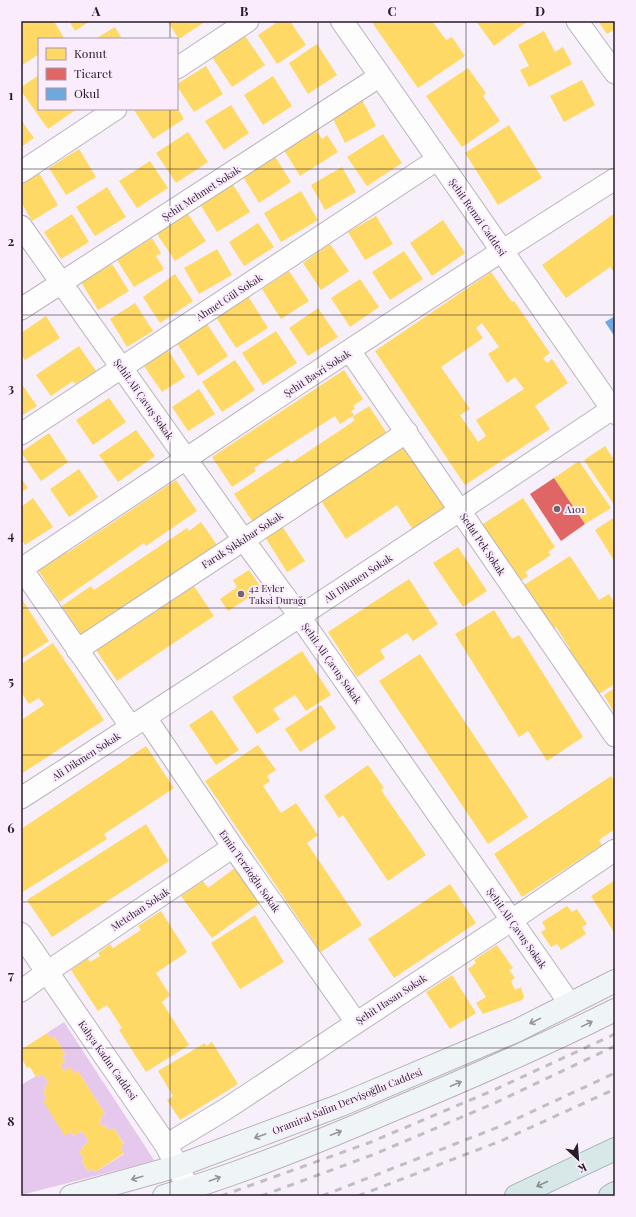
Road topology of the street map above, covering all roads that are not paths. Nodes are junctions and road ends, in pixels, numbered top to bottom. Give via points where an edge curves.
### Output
1 (248, 21) edge
2 (342, 21) edge
3 (577, 21) edge
4 (178, 67) edge
5 (615, 73) edge
6 (380, 76) junction
7 (114, 110) edge
8 (438, 159) junction
9 (21, 172) edge
10 (615, 179) edge
11 (21, 226) edge
12 (502, 250) junction
13 (62, 283) junction
14 (21, 309) edge
15 (350, 351) junction
16 (122, 368) junction
17 (613, 411) edge
18 (407, 432) junction
19 (21, 434) edge
20 (186, 459) junction
21 (460, 511) junction
22 (243, 539) junction
23 (21, 569) edge
24 (300, 617) junction
25 (77, 650) junction
26 (138, 723) junction
27 (615, 736) edge
28 (21, 798) edge
29 (233, 847) junction
30 (615, 850) edge
31 (512, 920) junction
32 (21, 934) edge
33 (47, 972) junction
34 (615, 981) edge
35 (21, 991) edge
36 (570, 1004) junction
37 (615, 1010) edge
38 (356, 1022) junction
39 (166, 1145) junction
40 (615, 1149) edge
41 (178, 1166) junction
42 (189, 1189) junction
43 (615, 1193) edge
44 (71, 1196) edge
45 (164, 1196) edge
46 (516, 1196) edge
47 (610, 1196) edge

1 - 4 street
2 - 6 street, Şehit Remzi Caddesi
3 - 5 street
6 - 8 street, Şehit Remzi Caddesi
6 - 13 street, Şehit Mehmet Sokak
7 - 9 street
8 - 12 street, Şehit Remzi Caddesi
8 - 16 street, Ahmet Gül Sokak
10 - 12 street, Şehit Basri Sokak
11 - 13 street, Şehit Ali Çavuş Sokak
12 - 15 street, Şehit Basri Sokak
12 - 17 street, Şehit Remzi Caddesi
13 - 14 street, Şehit Mehmet Sokak
13 - 16 street, Şehit Ali Çavuş Sokak
15 - 18 street, Sedat Pek Sokak
15 - 20 street, Şehit Basri Sokak
16 - 19 street, Ahmet Gül Sokak
16 - 20 street, Şehit Ali Çavuş Sokak
17 - 21 street, Ali Dikmen Sokak
18 - 21 street, Sedat Pek Sokak
18 - 22 street, Faruk Şıkkıbar Sokak
20 - 22 street, Şehit Ali Çavuş Sokak
20 - 23 street, Şehit Basri Sokak
21 - 24 street, Ali Dikmen Sokak
21 - 27 street, Sedat Pek Sokak
22 - 24 street, Şehit Ali Çavuş Sokak
22 - 25 street, Faruk Şıkkıbar Sokak
23 - 25 street, Emin Terzioğlu Sokak
24 - 26 street, Ali Dikmen Sokak
24 - 31 street, Şehit Ali Çavuş Sokak
25 - 26 street, Emin Terzioğlu Sokak
26 - 28 street, Ali Dikmen Sokak
26 - 29 street, Emin Terzioğlu Sokak
29 - 33 street, Metehan Sokak
29 - 38 street, Emin Terzioğlu Sokak
30 - 31 street, Şehit Hasan Sokak
31 - 36 street, Şehit Ali Çavuş Sokak
31 - 38 street, Şehit Hasan Sokak
32 - 33 street, Kahya Kadın Caddesi
33 - 35 street, Metehan Sokak
33 - 39 street, Kahya Kadın Caddesi
34 - 36 main road, Oramiral Salim Dervişoğllu Caddesi
36 -> 41 main road, Oramiral Salim Dervişoğllu Caddesi via 518,1030 341,1105
42 -> 37 main road via 361,1124 511,1060
38 - 39 street, Şehit Hasan Sokak via 226,1109
39 - 41 street, Kahya Kadın Caddesi
40 -> 46 highway
41 - 42 street, Kahya Kadın Caddesi
41 -> 44 main road, Oramiral Salim Dervişoğllu Caddesi
42 - 45 main road
43 - 47 highway

